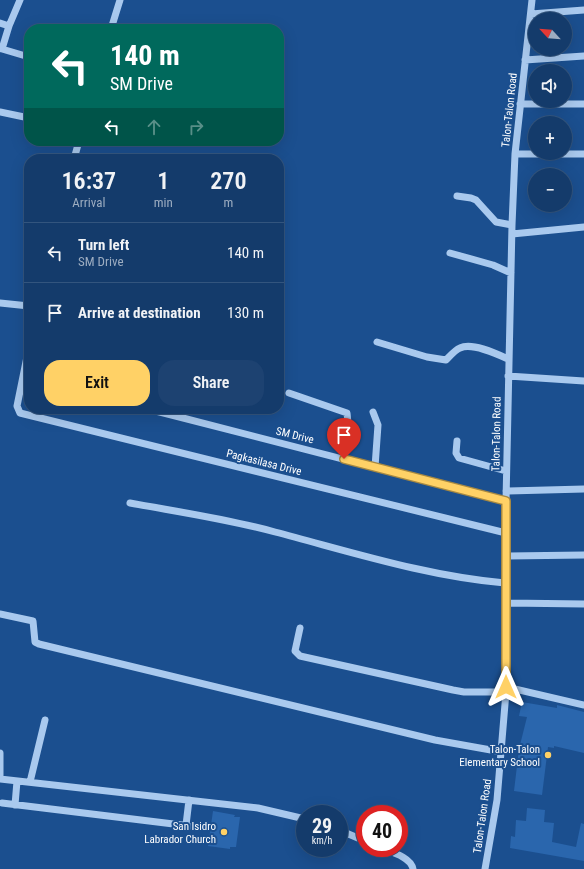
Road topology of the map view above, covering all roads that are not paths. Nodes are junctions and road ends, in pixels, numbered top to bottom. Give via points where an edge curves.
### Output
1 (20, 0) edge
2 (120, 0) edge
3 (532, 0) edge
4 (584, 10) edge
5 (531, 12) edge
6 (558, 12) edge
7 (0, 23) edge
8 (113, 24) edge
9 (9, 26) junction
10 (528, 37) edge
11 (24, 56) edge
12 (584, 56) edge
13 (525, 60) junction
14 (520, 104) junction
15 (584, 104) edge
16 (0, 112) edge
17 (24, 117) edge
18 (515, 154) junction
19 (584, 154) edge
20 (457, 196) dead end
21 (512, 225) junction
22 (584, 227) edge
23 (512, 234) junction
24 (450, 253) dead end
25 (512, 273) junction
26 (0, 303) edge
27 (24, 305) edge
28 (378, 342) dead end
29 (508, 359) junction
30 (508, 376) junction
31 (584, 381) edge
32 (24, 384) edge
33 (289, 393) dead end
34 (24, 412) edge
35 (373, 412) dead end
36 (30, 414) edge
37 (168, 414) edge
38 (457, 441) dead end
39 (344, 459) junction
40 (374, 468) junction
41 (506, 471) junction
42 (584, 489) edge
43 (506, 491) junction
44 (506, 501) junction
45 (130, 503) dead end
46 (506, 533) junction
47 (584, 554) edge
48 (506, 556) junction
49 (505, 583) junction
50 (505, 603) junction
51 (584, 604) edge
52 (0, 614) edge
53 (300, 628) dead end
54 (506, 689) junction
55 (584, 705) edge
56 (45, 720) dead end
57 (502, 752) junction
58 (0, 753) edge
59 (17, 781) junction
60 (30, 782) junction
61 (188, 800) junction
62 (2, 803) dead end
63 (15, 805) junction
64 (296, 817) edge
65 (186, 825) junction
66 (198, 827) dead end
67 (402, 857) edge
68 (413, 869) edge
69 (485, 869) edge

1 - 9 street
2 - 8 street
3 - 5 street, Talon-Talon Road
4 - 6 street
7 - 9 street
9 - 11 street via 2,49
10 - 13 street, Talon-Talon Road
12 - 13 street
13 - 14 street, Talon-Talon Road
14 - 15 street
14 - 18 street, Talon-Talon Road
16 - 17 street
18 - 19 street
18 - 21 street, Talon-Talon Road
20 - 21 street via 476,200 496,222
21 - 23 street, Talon-Talon Road
22 - 23 street
23 - 25 street, Talon-Talon Road
24 - 25 street
25 - 29 street, Talon-Talon Road
26 - 27 street
28 - 29 street via 446,360 460,348 467,346
29 - 30 street, Talon-Talon Road
30 - 31 street
30 - 41 street, Talon-Talon Road
32 - 34 street, Pagkasilasa Drive via 16,406 18,411
33 - 39 street via 347,413
35 - 40 street via 378,425
36 - 46 street, Pagkasilasa Drive
37 - 39 street, SM Drive
38 - 41 street via 456,453 459,458
39 - 40 street, SM Drive
40 - 44 street, SM Drive
41 - 43 street, Talon-Talon Road
42 - 43 street
43 - 44 street, Talon-Talon Road
44 - 46 street, Talon-Talon Road
45 - 49 street via 274,532 357,555 457,578
46 - 48 street, Talon-Talon Road
47 - 48 street
48 - 49 street, Talon-Talon Road
49 - 50 street, Talon-Talon Road
50 - 51 street
50 - 54 street, Talon-Talon Road
52 - 57 street via 33,621 36,642 39,644 435,740
53 - 54 street via 295,651 300,656 459,691
54 - 55 street
54 - 57 street, Talon-Talon Road
56 - 60 street
57 - 69 street, Talon-Talon Road
58 - 59 street via 0,780
59 - 60 street
59 - 63 street
60 - 61 street
61 - 64 street via 258,808
61 - 65 street
62 - 63 street
63 - 65 street
65 - 66 street
67 - 68 street via 410,862

